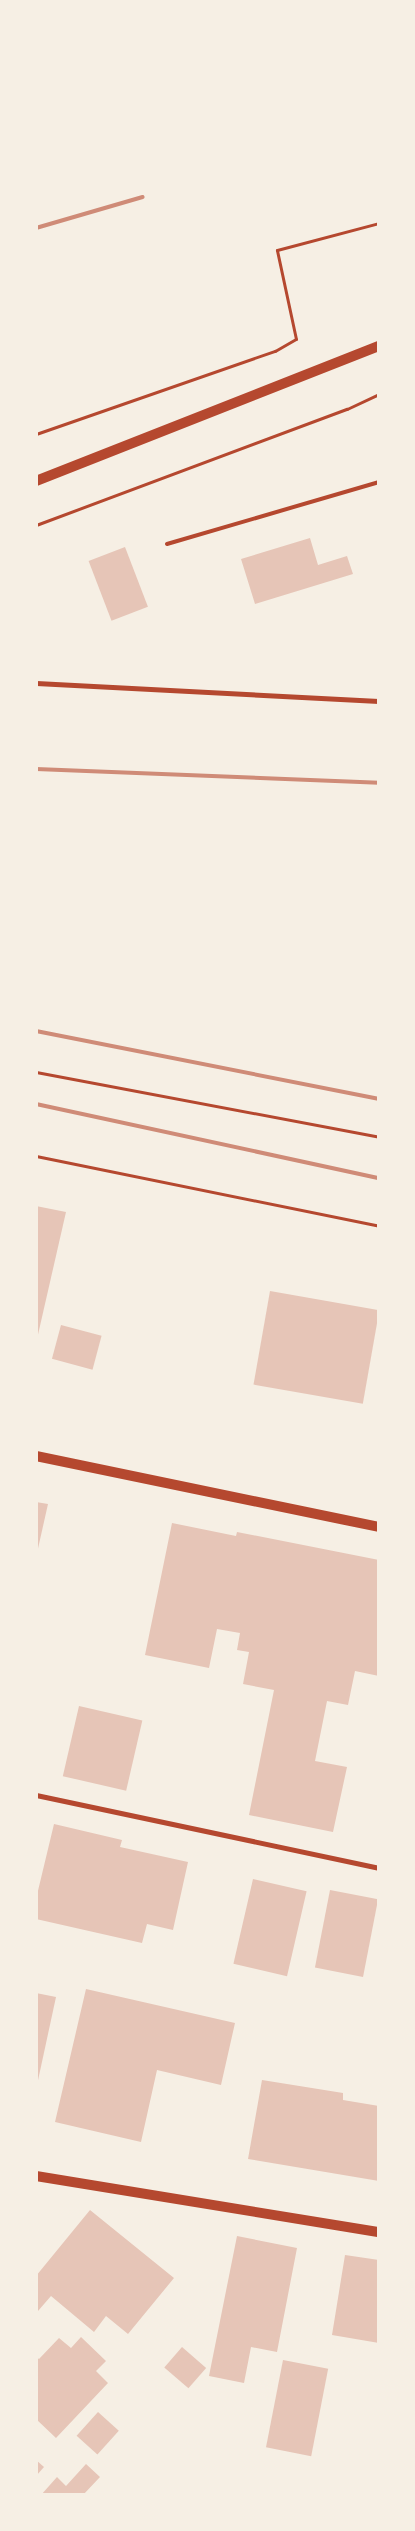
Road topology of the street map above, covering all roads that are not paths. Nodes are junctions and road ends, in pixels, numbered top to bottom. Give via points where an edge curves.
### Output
1 (379, 346) edge
2 (36, 480) edge
3 (379, 482) edge
4 (167, 544) dead end
5 (36, 683) edge
6 (379, 701) edge
7 (36, 1456) edge
8 (379, 1527) edge
9 (36, 1795) edge
10 (379, 1868) edge
11 (36, 2176) edge
12 (379, 2232) edge

1 - 2 main road
3 - 4 lane
5 - 6 street
7 - 8 main road
9 - 10 street
11 - 12 main road

